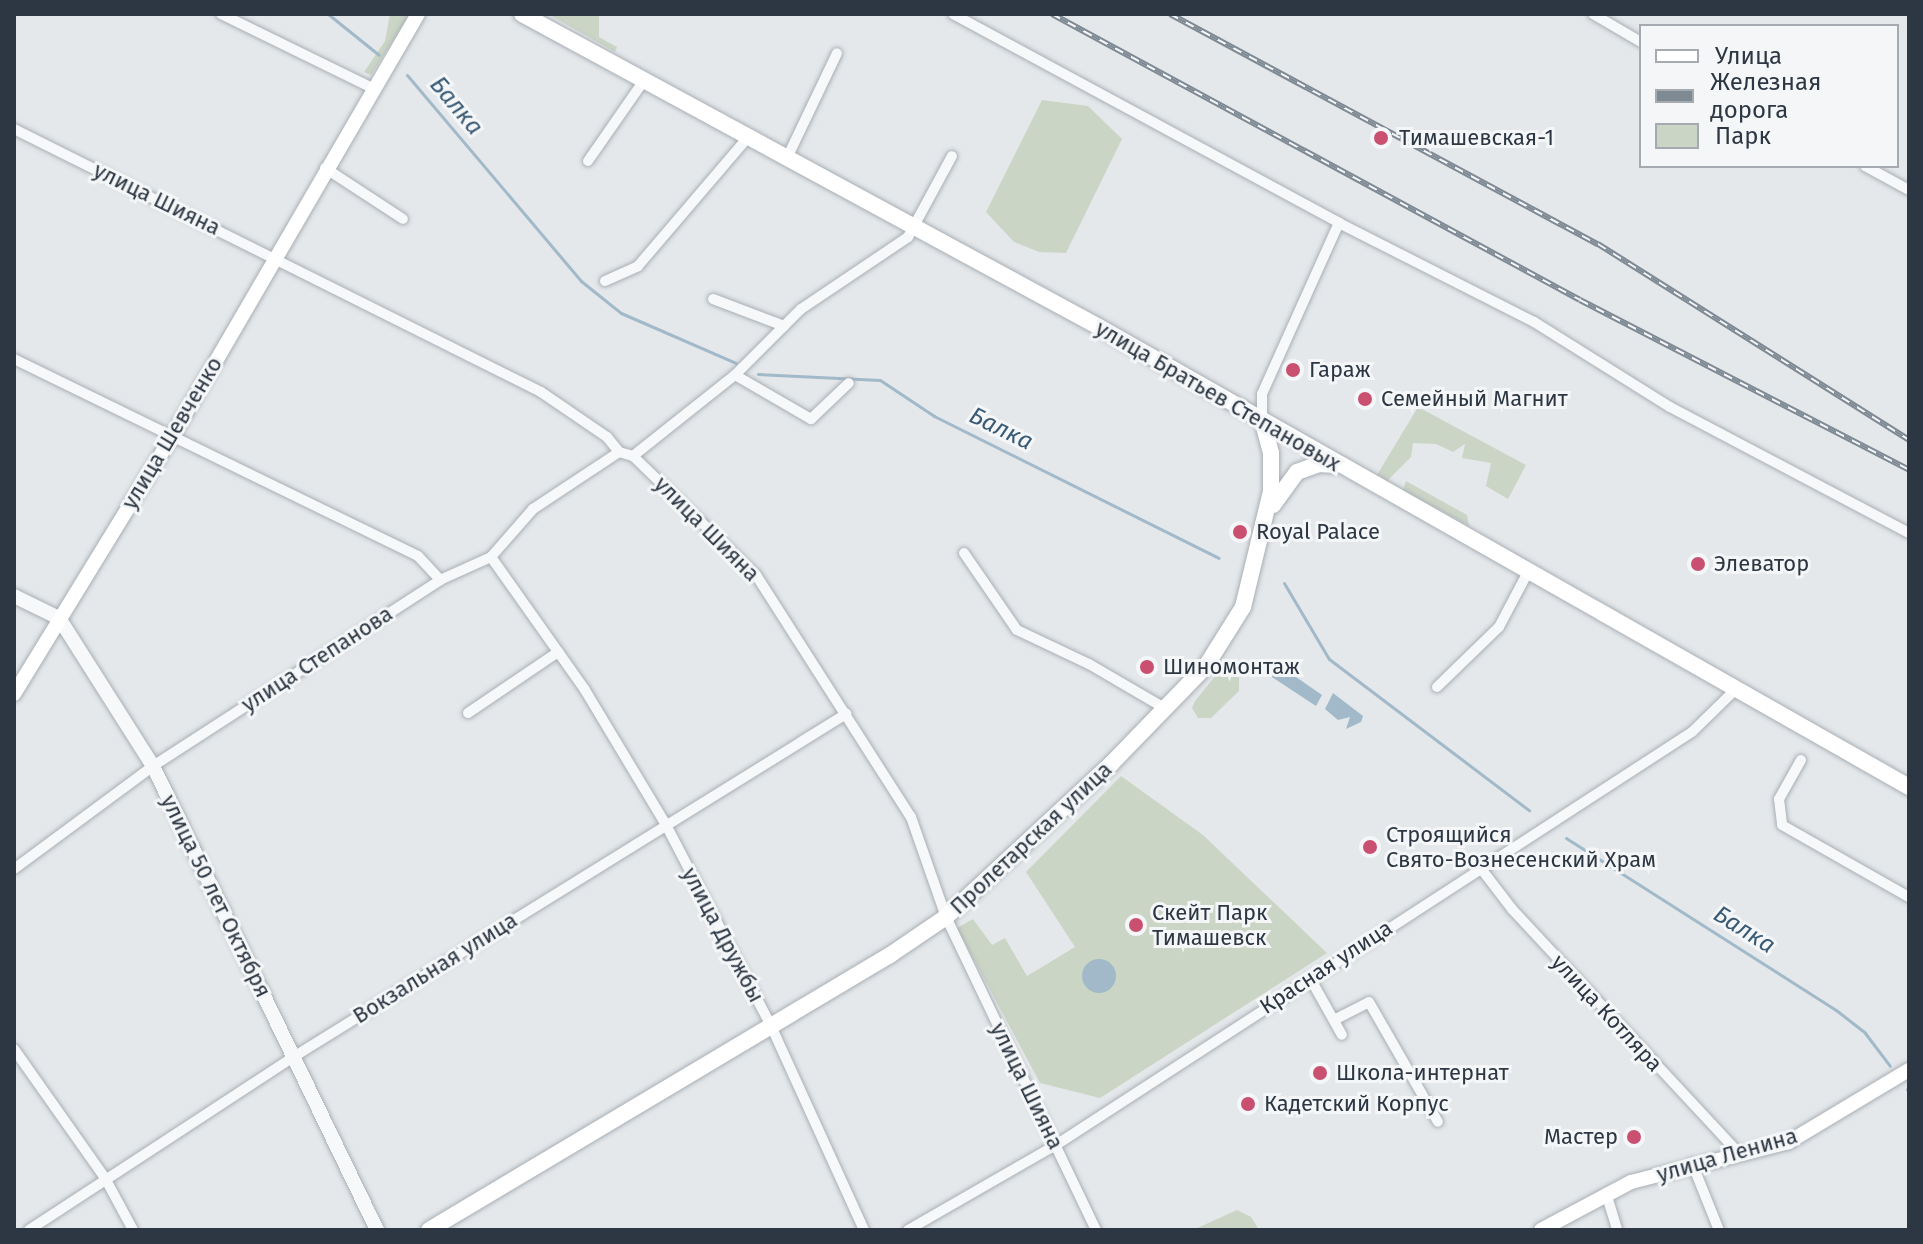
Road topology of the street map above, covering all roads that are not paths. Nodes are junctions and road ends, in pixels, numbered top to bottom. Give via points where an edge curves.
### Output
1 (221, 14) edge
2 (418, 14) edge
3 (522, 14) edge
4 (953, 14) edge
5 (1593, 14) edge
6 (1639, 41) edge
7 (837, 53) dead end
8 (643, 82) junction
9 (372, 88) junction
10 (14, 129) edge
11 (748, 137) junction
12 (952, 156) dead end
13 (787, 158) junction
14 (588, 161) dead end
15 (325, 168) junction
16 (1869, 168) edge
17 (1909, 190) edge
18 (403, 219) dead end
19 (1339, 223) junction
20 (915, 225) junction
21 (274, 256) junction
22 (605, 281) dead end
23 (713, 299) dead end
24 (784, 326) junction
25 (14, 359) edge
26 (735, 375) junction
27 (849, 383) dead end
28 (1262, 420) junction
29 (173, 435) junction
30 (619, 452) junction
31 (633, 456) junction
32 (1336, 466) junction
33 (1267, 517) junction
34 (1909, 533) edge
35 (964, 553) dead end
36 (491, 557) junction
37 (1527, 574) junction
38 (440, 580) junction
39 (14, 596) edge
40 (59, 618) junction
41 (558, 652) junction
42 (1437, 687) dead end
43 (1734, 691) junction
44 (14, 694) edge
45 (1166, 709) junction
46 (468, 713) dead end
47 (846, 714) junction
48 (1801, 760) dead end
49 (153, 766) junction
50 (1909, 787) edge
51 (665, 823) junction
52 (1479, 866) junction
53 (14, 869) edge
54 (1909, 897) edge
55 (946, 917) junction
56 (1310, 978) junction
57 (1334, 1020) junction
58 (772, 1028) junction
59 (1342, 1035) dead end
60 (14, 1049) edge
61 (295, 1056) junction
62 (1909, 1070) edge
63 (1438, 1122) dead end
64 (1056, 1145) junction
65 (1740, 1154) junction
66 (1692, 1163) junction
67 (105, 1178) junction
68 (1606, 1193) junction
69 (29, 1230) edge
70 (133, 1230) edge
71 (377, 1230) edge
72 (429, 1230) edge
73 (864, 1230) edge
74 (908, 1230) edge
75 (1096, 1230) edge
76 (1541, 1230) edge
77 (1617, 1230) edge
78 (1719, 1230) edge

1 - 9 street
2 - 9 main road, улица Шевченко
3 - 8 main road, улица Братьев Степановых
4 - 19 street
5 - 6 street
7 - 13 street
8 - 11 main road, улица Братьев Степановых
8 - 14 street
9 - 15 main road, улица Шевченко
10 - 21 street, улица Шияна
11 - 13 main road, улица Братьев Степановых
11 - 22 street via 638,266
12 - 20 street
13 - 20 main road, улица Братьев Степановых
15 - 18 street
15 - 21 main road, улица Шевченко
16 - 17 street
19 - 28 street, Пролетарская улица via 1262,394
19 - 34 street via 1534,322 1670,407
20 - 24 street via 908,237
20 - 28 main road, улица Братьев Степановых
21 - 29 main road, улица Шевченко
21 - 30 street, улица Шияна via 541,392 607,437
23 - 24 street
24 - 26 street
25 - 29 street
26 - 27 street via 811,419
26 - 31 street
28 - 32 main road, улица Братьев Степановых
28 - 33 main road, Пролетарская улица via 1271,453
29 - 38 street via 418,556
29 - 40 main road, улица Шевченко
30 - 31 street, улица Шияна
30 - 36 street, улица Степанова via 533,509
31 - 47 street, улица Шияна via 756,575
32 - 33 main road via 1319,464 1297,472
32 - 37 main road, улица Братьев Степановых
33 - 45 main road, Пролетарская улица via 1249,592 1231,630
35 - 45 street via 1017,630
36 - 38 street, улица Степанова
36 - 41 street, улица Дружбы
37 - 42 street via 1499,627
37 - 43 main road, улица Братьев Степановых
38 - 49 street, улица Степанова
39 - 40 street
40 - 44 main road, улица Шевченко
40 - 49 street, улица 50 лет Октября
41 - 46 street
41 - 51 street, улица Дружбы
43 - 50 main road, улица Братьев Степановых
43 - 52 street, Красная улица via 1692,732
45 - 55 main road, Пролетарская улица
47 - 51 street, Вокзальная улица
47 - 55 street, улица Шияна via 911,817
48 - 54 street via 1779,799 1782,825
49 - 53 street, улица Степанова
49 - 61 street, улица 50 лет Октября
51 - 58 street, улица Дружбы
51 - 61 street, Вокзальная улица
52 - 56 street, Красная улица
52 - 65 street, улица Котляра via 1580,985
55 - 58 main road, Пролетарская улица
55 - 64 street, улица Шияна
56 - 57 street
56 - 64 street, Красная улица
57 - 59 street
57 - 63 street via 1369,1002
58 - 72 main road, Пролетарская улица
58 - 73 street, улица Дружбы
60 - 67 street
61 - 67 street, Вокзальная улица
61 - 71 street, улица 50 лет Октября
62 - 65 main road, улица Ленина via 1789,1142
64 - 74 street, Красная улица
64 - 75 street, улица Шияна
65 - 66 main road, улица Ленина
66 - 68 main road, улица Ленина
66 - 78 street
67 - 69 street, Вокзальная улица
67 - 70 street
68 - 76 main road, улица Ленина
68 - 77 street

